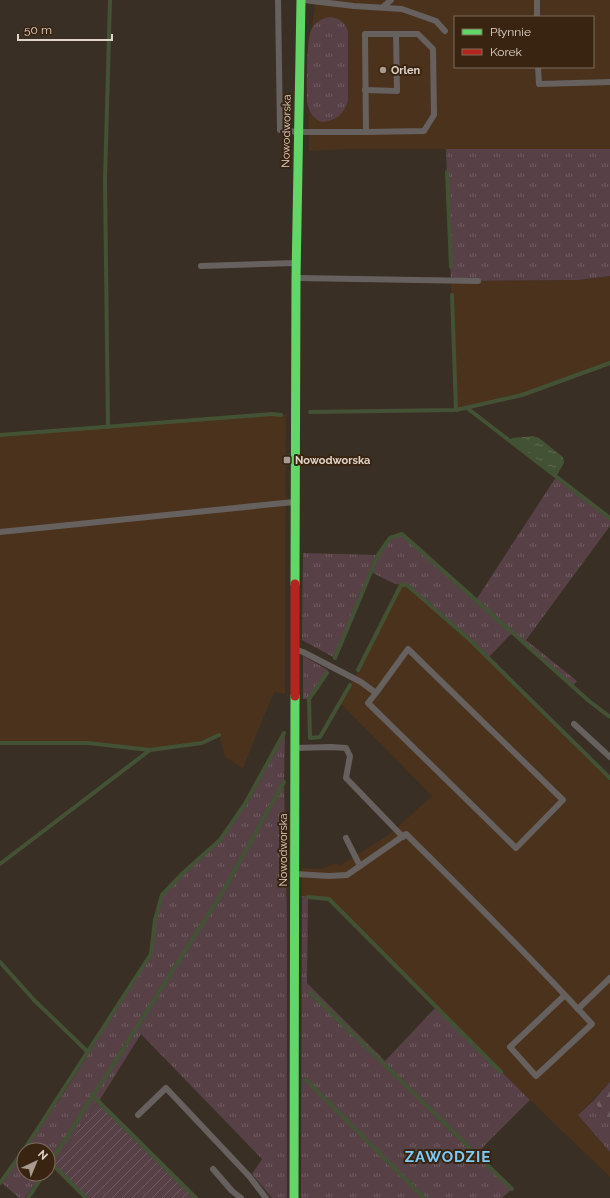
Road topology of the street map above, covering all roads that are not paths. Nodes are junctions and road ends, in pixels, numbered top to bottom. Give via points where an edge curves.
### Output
1 (278, 0) edge
2 (301, 0) edge
3 (304, 0) edge
4 (361, 0) edge
5 (391, 0) edge
6 (537, 0) edge
7 (354, 6) junction
8 (383, 7) junction
9 (537, 16) edge
10 (445, 31) dead end
11 (396, 34) junction
12 (538, 68) edge
13 (610, 82) edge
14 (365, 90) junction
15 (298, 132) junction
16 (366, 132) junction
17 (296, 264) junction
18 (201, 266) dead end
19 (296, 278) junction
20 (478, 281) dead end
21 (296, 502) junction
22 (0, 532) edge
23 (296, 650) junction
24 (376, 693) junction
25 (574, 724) dead end
26 (295, 748) junction
27 (610, 756) edge
28 (403, 837) junction
29 (346, 838) dead end
30 (360, 866) junction
31 (295, 874) junction
32 (610, 978) edge
33 (565, 995) junction
34 (578, 1008) junction
35 (138, 1115) dead end
36 (213, 1169) dead end
37 (241, 1198) edge
38 (266, 1198) edge
39 (294, 1198) edge

1 - 15 lane via 280,130
2 - 15 street, Nowodworska
3 - 7 lane
4 - 7 lane
5 - 8 lane
6 - 9 lane
7 - 8 lane
8 - 10 lane via 402,9 436,21
11 - 14 lane via 365,34
11 - 14 lane via 397,91
11 - 16 lane via 418,34 433,49 434,115 424,131
12 - 13 lane via 539,84
14 - 16 lane
15 - 16 lane
15 - 17 street, Nowodworska
17 - 18 lane
17 - 19 street, Nowodworska
19 - 20 lane
19 - 21 street, Nowodworska
21 - 22 lane
21 - 23 street, Nowodworska
23 - 24 lane via 361,682
23 - 26 street, Nowodworska
24 - 24 lane via 408,649 564,800 516,848 368,703
25 - 27 lane
26 - 28 lane via 346,748 350,756 346,778
26 - 31 street, Nowodworska
28 - 30 lane
28 - 33 lane via 406,834
29 - 30 lane
30 - 31 lane via 347,875
31 - 39 street, Nowodworska
32 - 34 lane
33 - 34 lane
33 - 34 lane via 510,1047 536,1076 592,1024
35 - 38 lane via 166,1088 249,1176
36 - 37 lane

